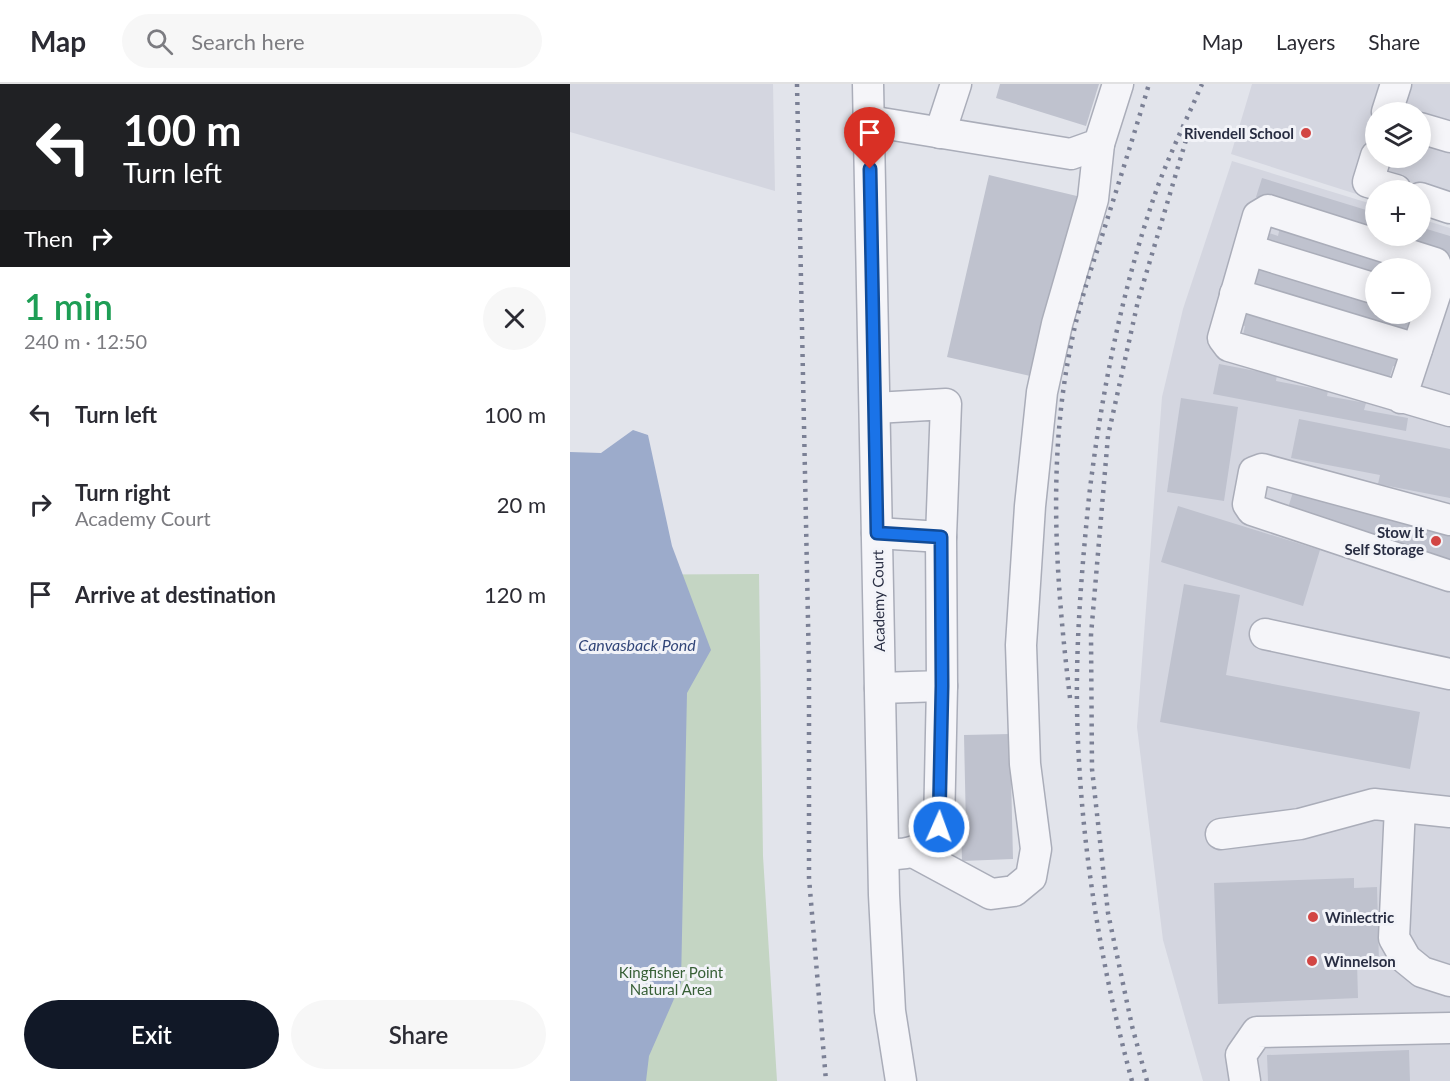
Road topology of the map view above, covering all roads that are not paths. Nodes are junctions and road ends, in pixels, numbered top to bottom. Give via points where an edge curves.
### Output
1 (868, 84) edge
2 (956, 84) edge
3 (1118, 84) edge
4 (1396, 84) edge
5 (1391, 102) edge
6 (869, 121) junction
7 (1431, 131) edge
8 (940, 133) junction
9 (1450, 137) edge
10 (1099, 144) junction
11 (1431, 202) edge
12 (1450, 208) edge
13 (1249, 250) junction
14 (1420, 258) edge
15 (1431, 261) edge
16 (1365, 286) edge
17 (1235, 294) junction
18 (1431, 296) edge
19 (1422, 324) edge
20 (1417, 349) junction
21 (1401, 398) junction
22 (875, 408) junction
23 (1450, 411) edge
24 (1450, 520) edge
25 (877, 533) junction
26 (941, 537) junction
27 (1450, 576) edge
28 (1265, 634) dead end
29 (1450, 674) edge
30 (942, 686) junction
31 (880, 688) junction
32 (1400, 807) junction
33 (1450, 812) edge
34 (1221, 834) dead end
35 (915, 853) junction
36 (884, 855) junction
37 (1450, 981) edge
38 (1450, 1028) edge
39 (901, 1081) edge
40 (1245, 1081) edge

1 - 6 street, Academy Court
2 - 8 street
3 - 10 street
4 - 5 street
6 - 8 street
6 - 22 street, Academy Court
7 - 9 street
8 - 10 street via 1071,154
10 - 35 street via 1093,199 1042,392 1030,506 1021,645 1024,764 1036,849 1031,878 1014,891 991,894
11 - 12 street
13 - 14 street via 1258,216 1268,210
13 - 16 street
13 - 17 street
15 - 18 street via 1436,263 1441,277
17 - 20 street
17 - 21 street via 1223,338 1229,346
19 - 20 street
20 - 21 street
21 - 23 street
22 - 25 street, Academy Court
22 - 26 street via 946,404
24 - 27 street via 1262,469 1254,472 1248,504 1252,510
25 - 26 street
25 - 31 street, Academy Court
26 - 30 street
28 - 29 street
30 - 31 street
30 - 35 street via 939,827
31 - 36 street, Academy Court
32 - 33 street
32 - 34 street via 1374,804 1300,824
32 - 37 street via 1394,938 1406,958 1422,972
35 - 36 street
36 - 39 street, Academy Court via 890,1011
38 - 40 street via 1257,1032 1241,1055

